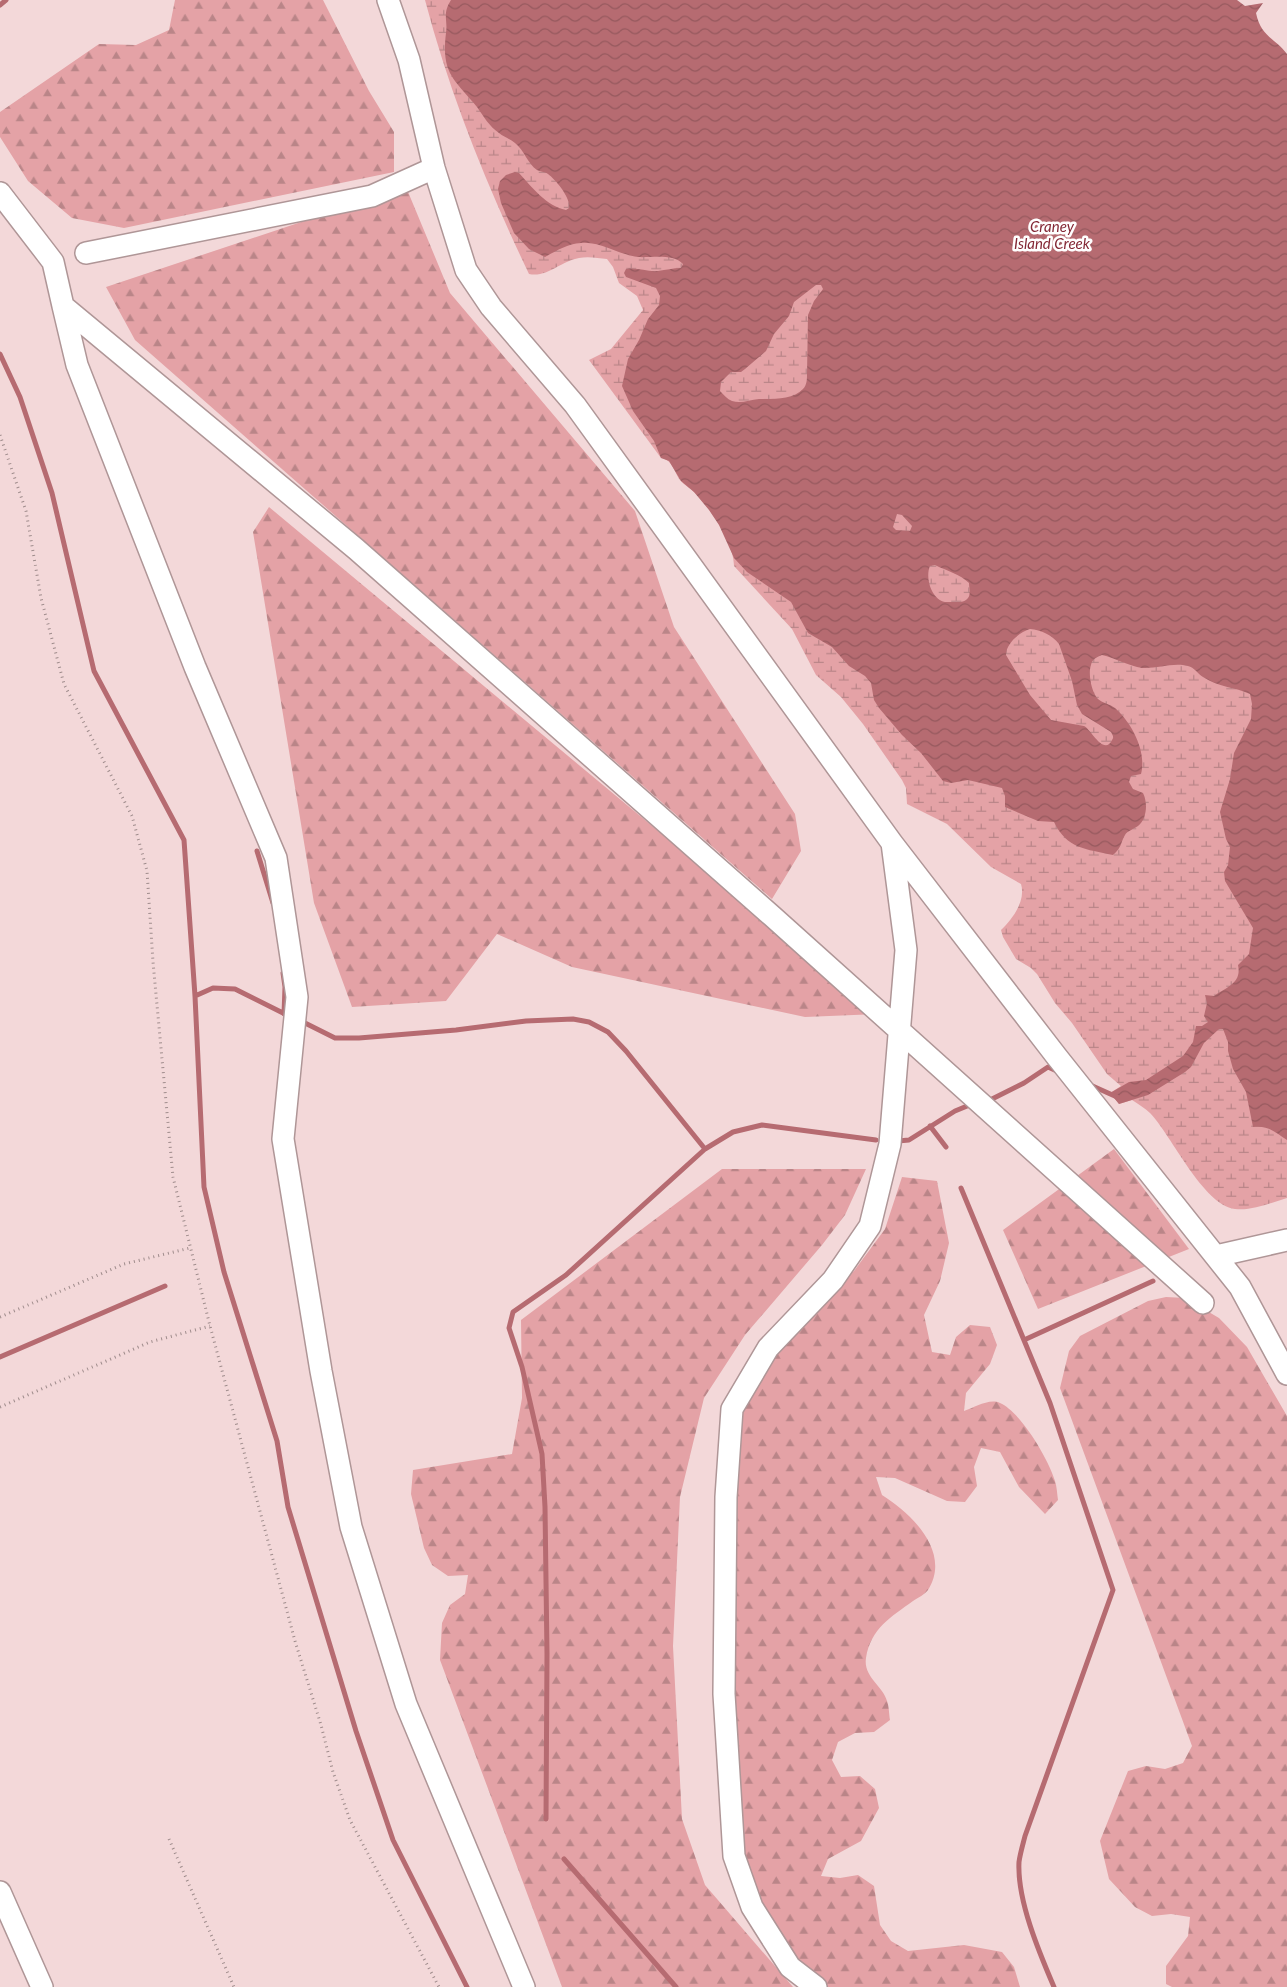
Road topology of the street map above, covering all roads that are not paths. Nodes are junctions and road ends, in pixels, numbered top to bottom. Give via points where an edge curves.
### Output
1 (388, 0) edge
2 (434, 168) junction
3 (0, 193) edge
4 (86, 253) dead end
5 (63, 306) junction
6 (892, 843) junction
7 (899, 1030) junction
8 (1287, 1240) edge
9 (1216, 1256) junction
10 (1203, 1303) dead end
11 (1287, 1374) edge
12 (0, 1892) edge
13 (42, 1987) edge
14 (524, 1987) edge
15 (816, 1987) edge

1 - 2 lane via 409,60
2 - 4 lane via 372,196
2 - 6 lane via 466,270 491,307 575,406
3 - 5 lane via 53,262
5 - 7 lane via 356,549
5 - 14 lane via 77,364 195,667 276,858 297,997 283,1139 321,1371 352,1527 406,1704
6 - 7 lane via 906,950
6 - 9 lane
7 - 10 lane
7 - 15 lane via 890,1144 870,1226 833,1280 768,1348 732,1409 726,1497 724,1694 734,1856 752,1907 790,1967
8 - 9 lane
9 - 11 lane via 1240,1287
12 - 13 lane

